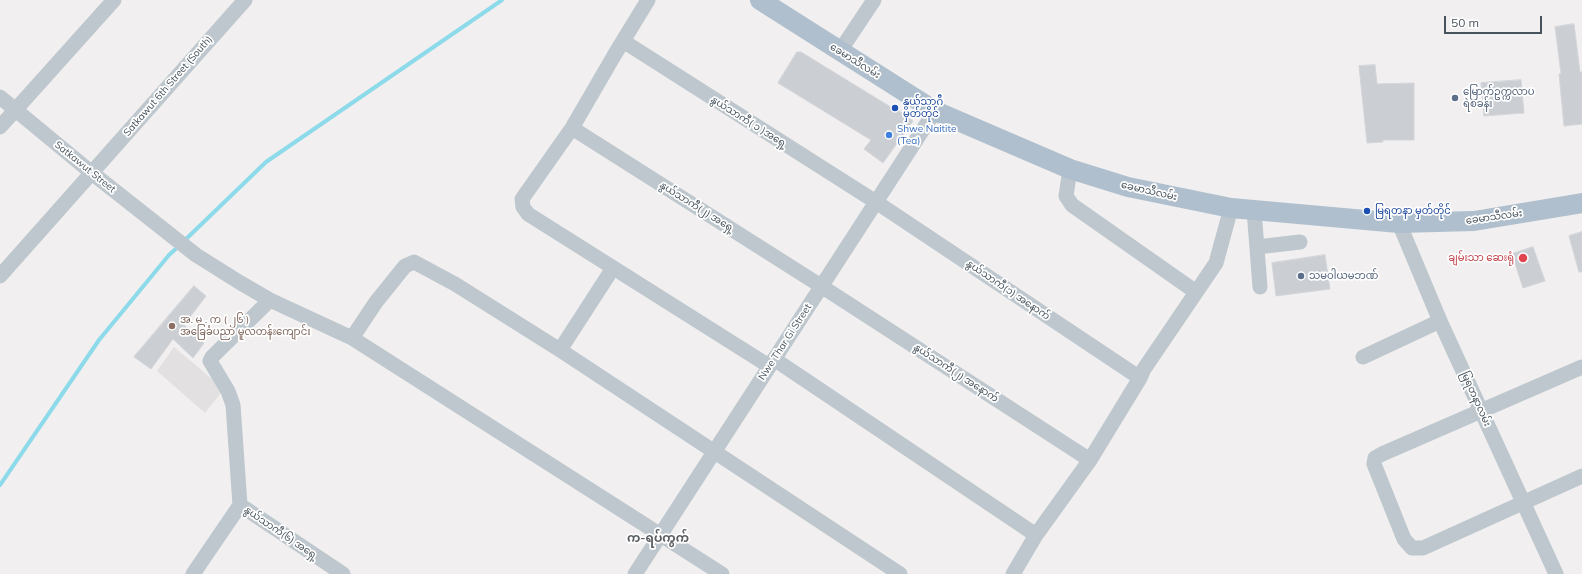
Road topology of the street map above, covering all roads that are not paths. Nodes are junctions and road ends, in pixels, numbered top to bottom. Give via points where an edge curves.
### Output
1 (114, 0) edge
2 (244, 0) edge
3 (648, 0) edge
4 (760, 0) edge
5 (874, 0) edge
6 (623, 41) junction
7 (840, 51) junction
8 (0, 97) edge
9 (15, 110) junction
10 (935, 111) junction
11 (0, 127) edge
12 (572, 128) junction
13 (1070, 169) junction
14 (92, 173) junction
15 (876, 202) junction
16 (1582, 203) edge
17 (1231, 208) junction
18 (1254, 210) junction
19 (1399, 223) junction
20 (1300, 242) dead end
21 (1257, 247) junction
22 (613, 268) junction
23 (0, 276) edge
24 (822, 286) junction
25 (1260, 287) dead end
26 (1196, 292) junction
27 (270, 300) junction
28 (1440, 321) junction
29 (352, 338) junction
30 (560, 350) junction
31 (1363, 357) dead end
32 (772, 362) junction
33 (1582, 367) edge
34 (1140, 378) junction
35 (1482, 411) junction
36 (714, 452) junction
37 (1090, 460) junction
38 (1582, 476) edge
39 (1522, 503) junction
40 (240, 505) junction
41 (661, 534) junction
42 (1036, 536) junction
43 (193, 574) edge
44 (343, 574) edge
45 (635, 574) edge
46 (722, 574) edge
47 (900, 574) edge
48 (1013, 574) edge
49 (1556, 574) edge

1 - 9 street
2 - 14 street, Satkawut 6th Street (South)
3 - 6 street
4 - 7 main road, ခေမာသီလမ်း
5 - 7 street
6 - 12 street
6 - 15 street, နွယ်သာကီ( ၁ )အရှေ့
7 - 10 main road, ခေမာသီလမ်း
8 - 9 street, Satkawut Street
9 - 11 street
9 - 14 street, Satkawut Street
10 - 13 main road, ခေမာသီလမ်း
10 - 15 street, Nwe Thar Gi Street
12 - 22 street via 522,199 523,207 528,214
12 - 24 street, နွယ်သာကီ(၂) အရှေ့
13 - 17 main road, ခေမာသီလမ်း via 1128,186
13 - 26 street via 1066,196 1072,205
14 - 23 street, Satkawut 6th Street (South)
14 - 27 street, Satkawut Street via 196,255
15 - 24 street, Nwe Thar Gi Street
15 - 34 street, နွယ်သာကီ(၁) အနောက်
16 - 19 main road, ခေမာသီလမ်း via 1474,221
17 - 18 main road, ခေမာသီလမ်း
17 - 26 street via 1212,269
18 - 19 main road, ခေမာသီလမ်း
18 - 21 street
19 - 28 street, မြရတနာလမ်း
20 - 21 street
21 - 25 street
22 - 30 street
22 - 32 street
24 - 32 street, Nwe Thar Gi Street
24 - 37 street, နွယ်သာကီ(၂) အနောက်
26 - 34 street
27 - 29 street, Satkawut Street
27 - 40 street via 210,361 228,391 233,405
28 - 31 street
28 - 35 street, မြရတနာလမ်း
29 - 30 street via 376,302 405,266 414,262 455,284
29 - 41 street, Satkawut Street
30 - 36 street
32 - 36 street, Nwe Thar Gi Street
32 - 42 street
33 - 35 street
34 - 37 street
35 - 39 street, မြရတနာလမ်း
35 - 39 street via 1375,458 1374,464 1404,539 1412,548 1423,548
36 - 41 street, Nwe Thar Gi Street
36 - 47 street
37 - 42 street
38 - 39 street
39 - 49 street, မြရတနာလမ်း
40 - 43 street
40 - 44 street, နွယ်သာကီ(၆) အရှေ့
41 - 45 street, Nwe Thar Gi Street
41 - 46 street, Satkawut Street
42 - 48 street

